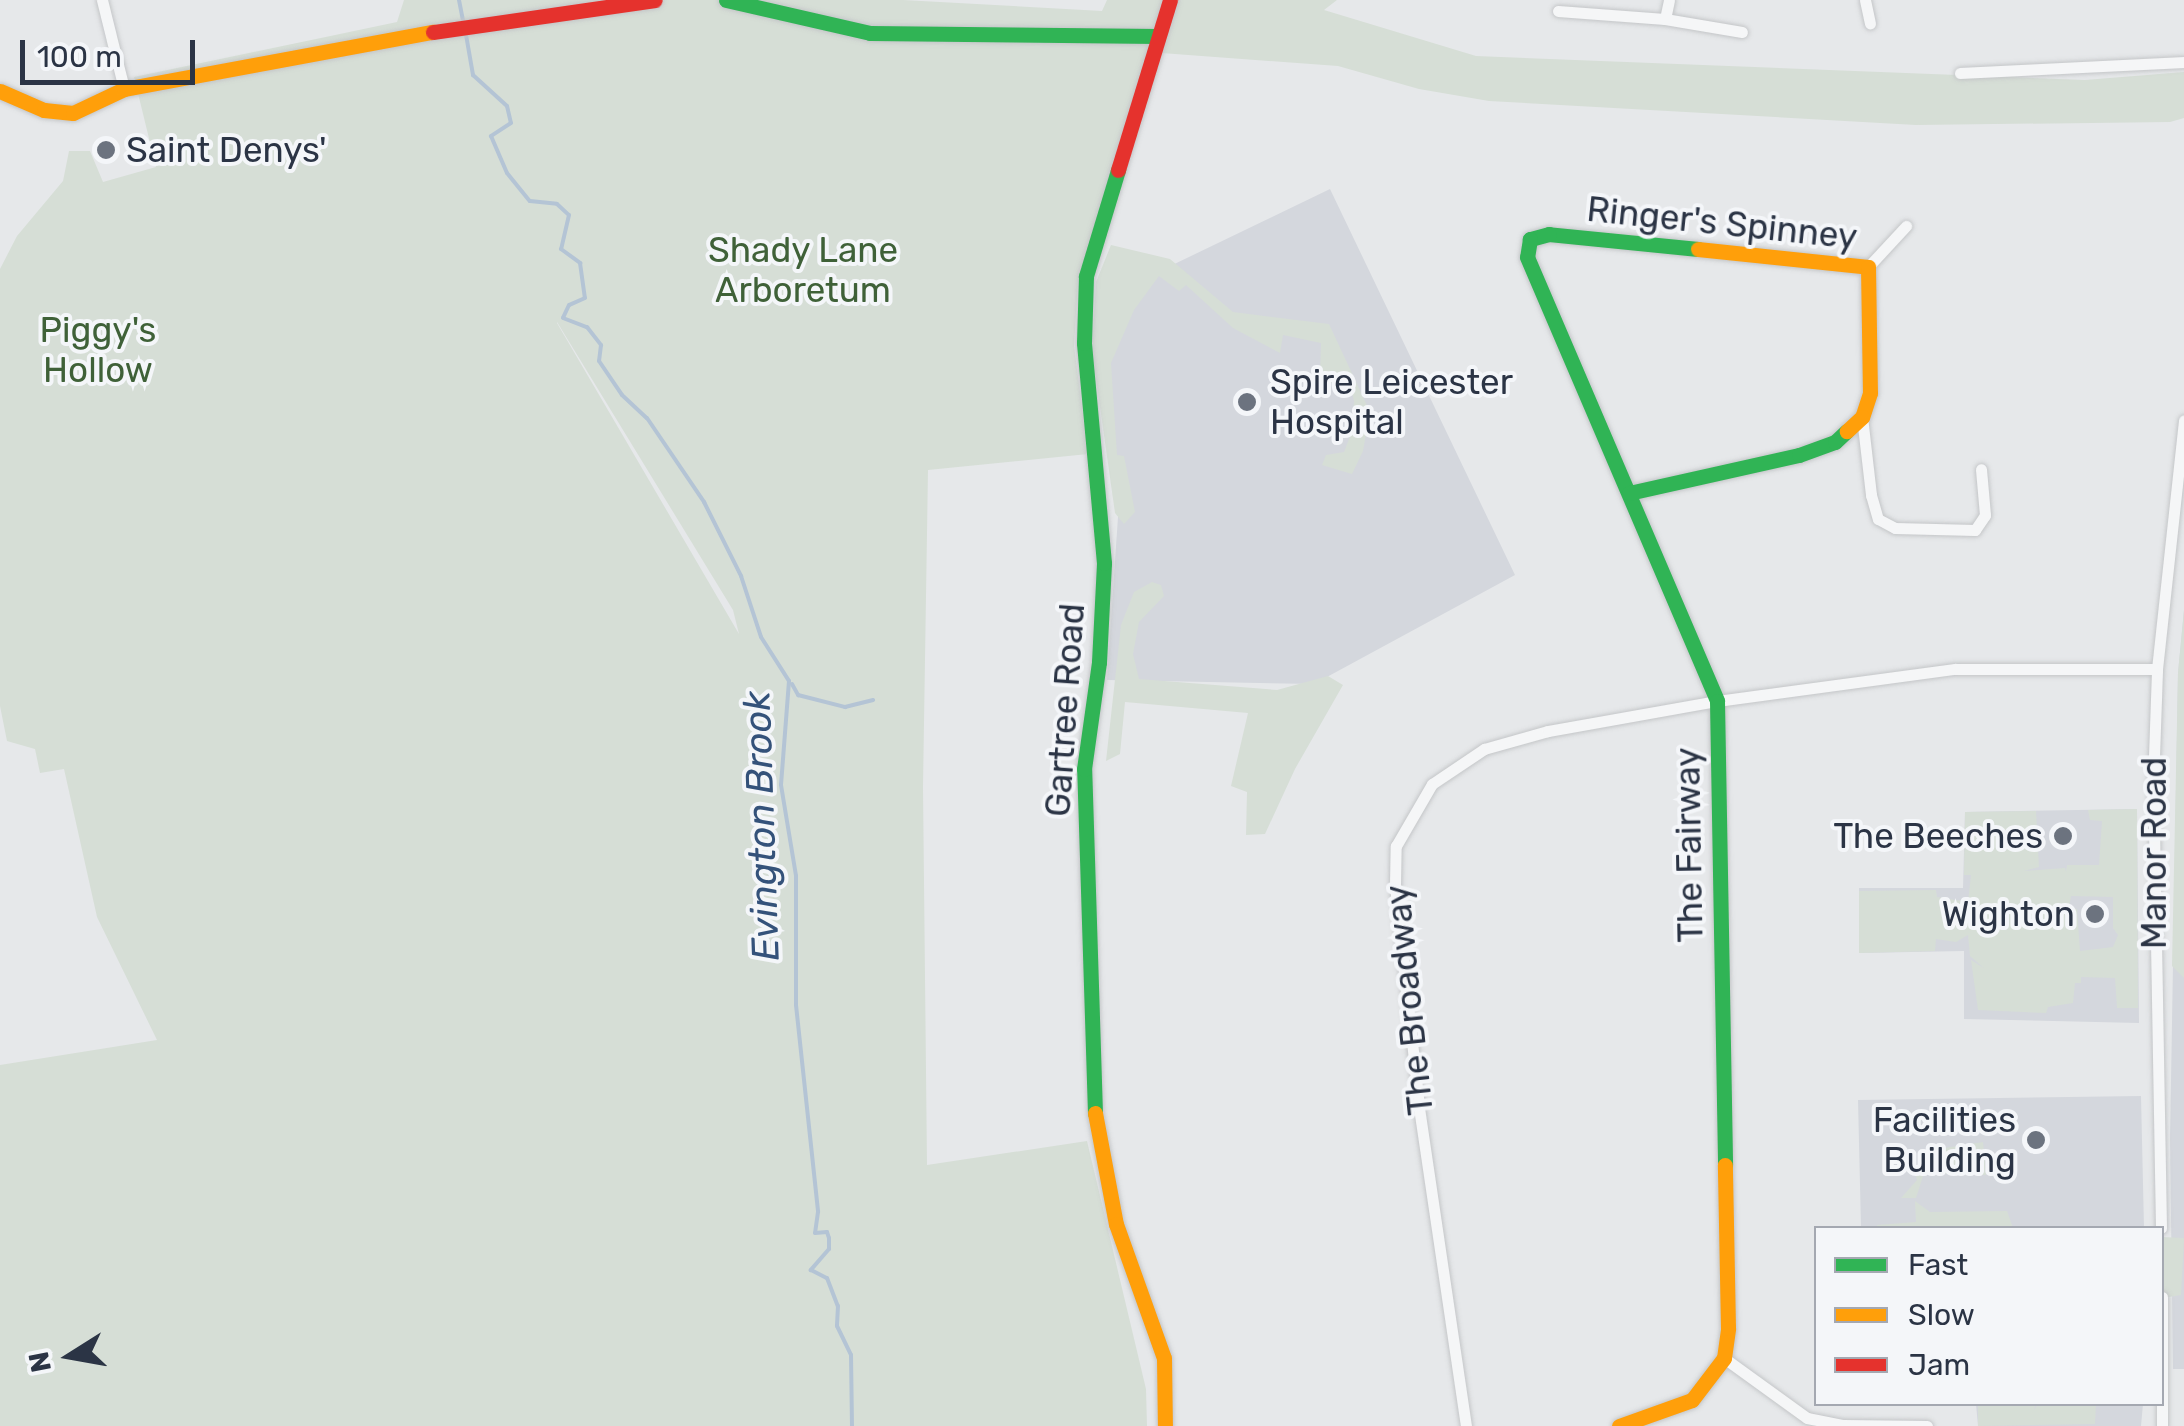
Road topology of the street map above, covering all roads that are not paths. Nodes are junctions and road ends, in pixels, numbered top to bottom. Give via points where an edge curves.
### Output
1 (102, 0) edge
2 (654, 0) edge
3 (726, 0) edge
4 (1170, 0) edge
5 (1670, 0) edge
6 (1865, 0) edge
7 (1558, 12) dead end
8 (1665, 20) junction
9 (1870, 23) dead end
10 (1742, 32) dead end
11 (1158, 36) junction
12 (2184, 62) edge
13 (1960, 72) dead end
14 (124, 90) junction
15 (0, 91) edge
16 (1906, 226) dead end
17 (1530, 239) joint
18 (1868, 266) junction
19 (1862, 417) junction
20 (2184, 420) edge
21 (1981, 469) dead end
22 (1629, 494) junction
23 (2157, 669) junction
24 (1717, 701) junction
25 (2161, 1226) edge
26 (1724, 1358) junction
27 (1165, 1426) edge
28 (1466, 1426) edge
29 (1618, 1426) edge
30 (1927, 1426) edge

1 - 14 street
2 - 14 street via 479,24
3 - 11 street via 870,32
4 - 11 street, Gartree Road
5 - 8 street
6 - 9 street
7 - 8 street
8 - 10 street
11 - 27 street, Gartree Road via 1086,276 1085,394 1104,562 1084,770 1093,1104 1116,1224 1164,1358
12 - 13 street
14 - 15 street via 60,114
16 - 18 street
17 - 18 street, Ringer's Spinney via 1549,234
17 - 22 street, The Fairway via 1527,257
18 - 19 street, Ringer's Spinney via 1870,393
19 - 21 street via 1878,519 1895,528 1975,530 1985,515
19 - 22 street via 1835,442 1799,456
20 - 23 street, Manor Road
22 - 24 street, The Fairway
23 - 24 street, The Broadway via 1954,669
23 - 25 street, Manor Road
24 - 26 street, The Fairway
24 - 28 street, The Broadway via 1484,748 1432,784 1396,846 1420,1106
26 - 29 street via 1692,1400
26 - 30 street via 1806,1418

